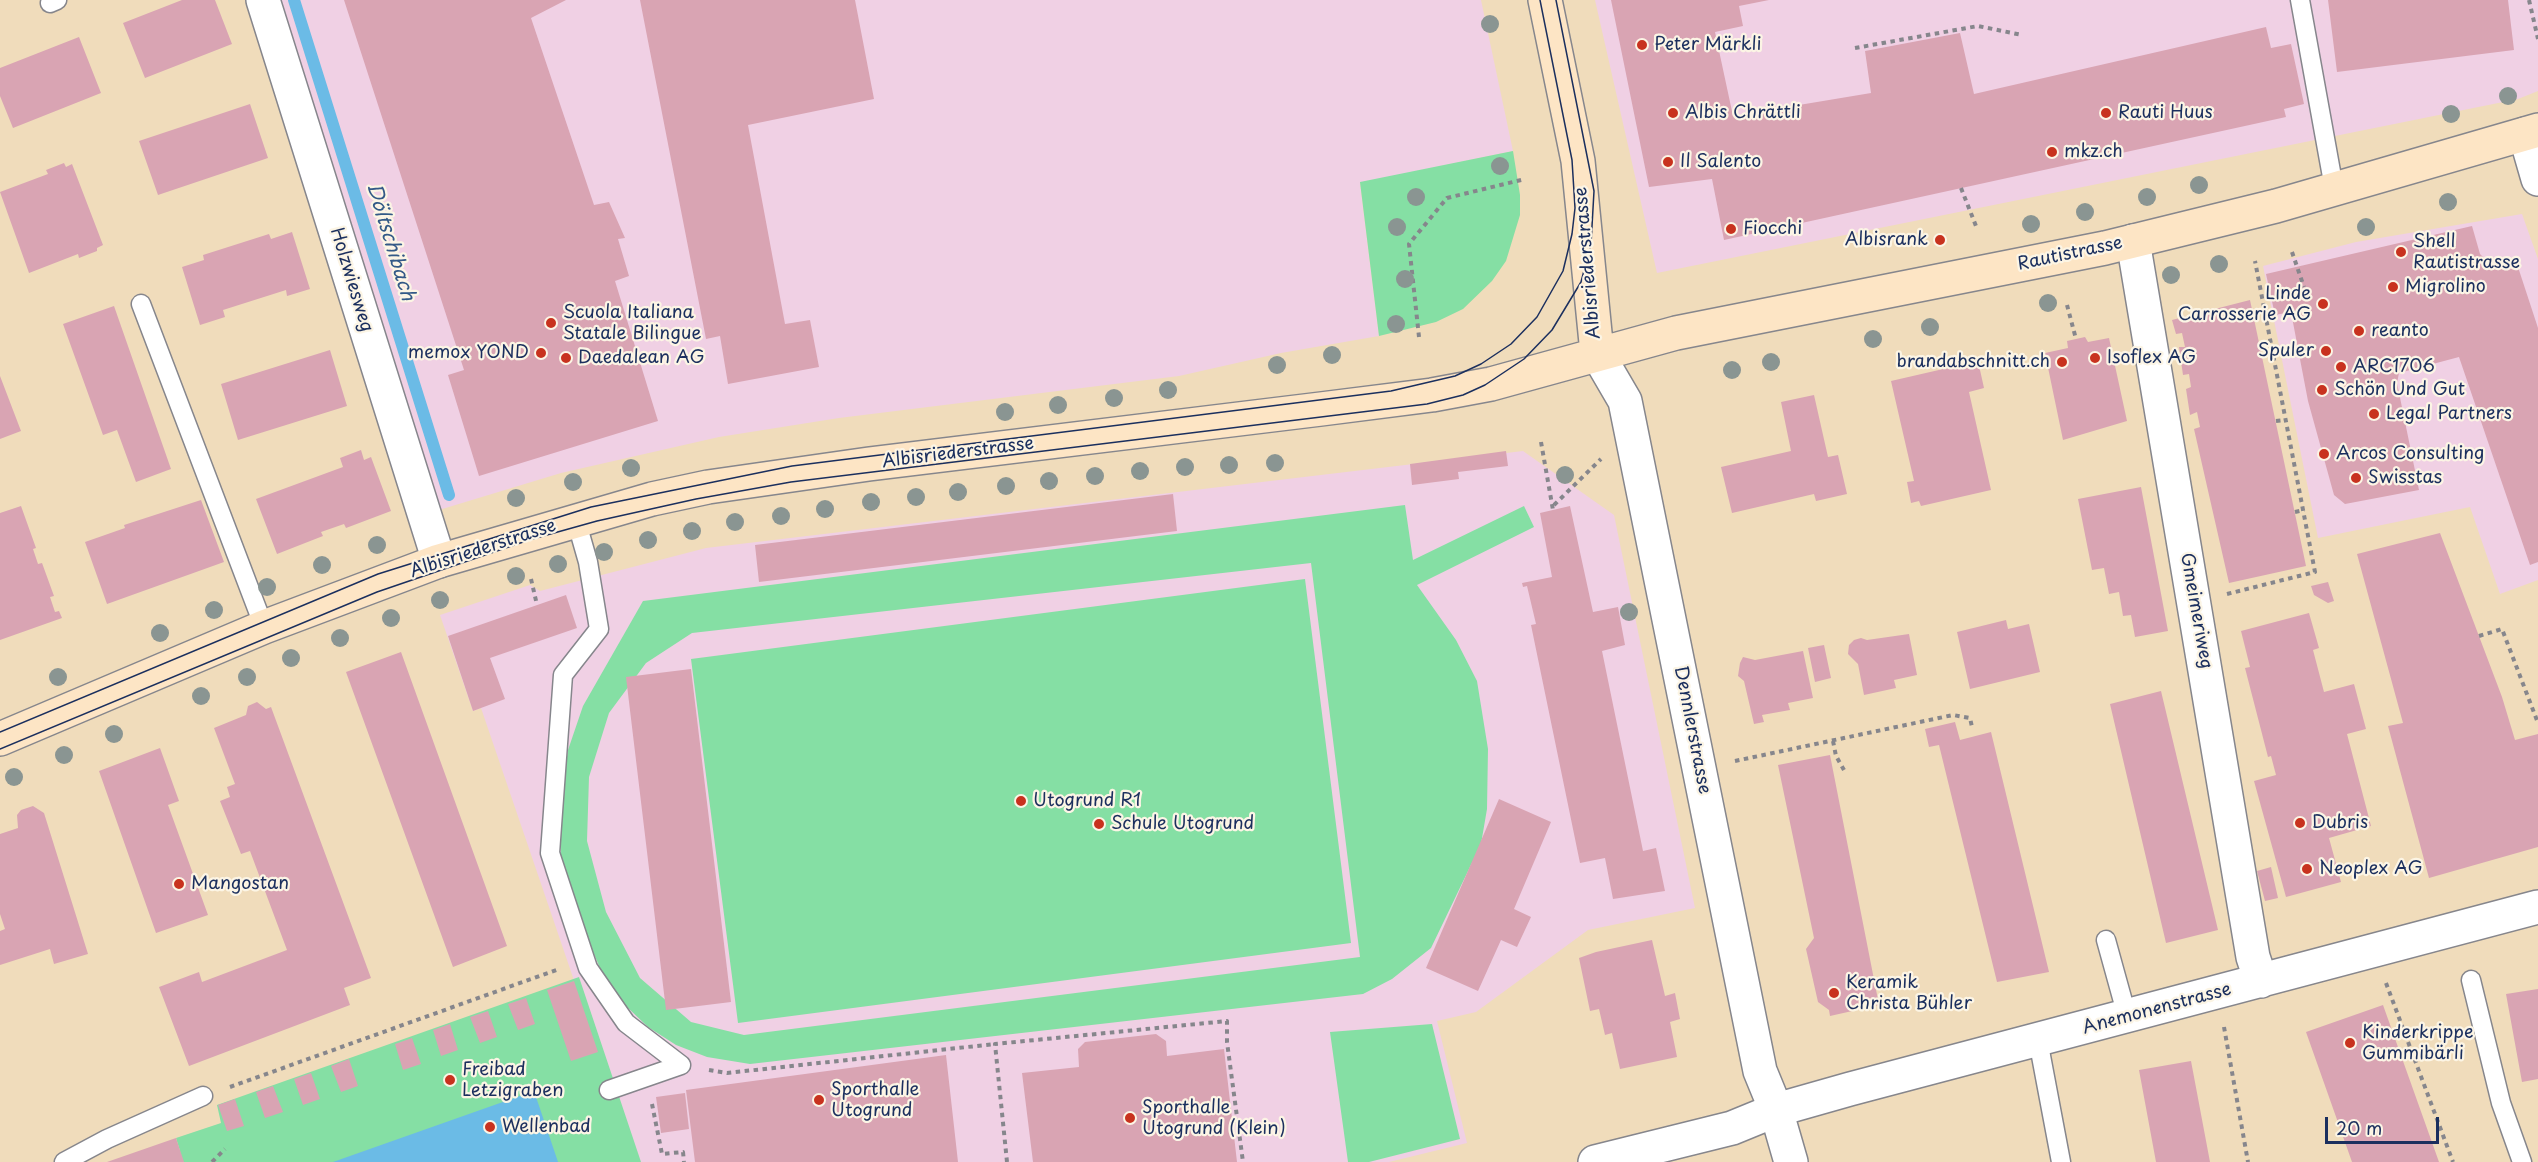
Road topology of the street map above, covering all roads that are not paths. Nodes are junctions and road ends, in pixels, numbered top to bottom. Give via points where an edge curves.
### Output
1 (263, 0) edge
2 (1545, 0) edge
3 (2300, 0) edge
4 (2532, 132) edge
5 (2538, 179) edge
6 (2334, 188) junction
7 (2133, 241) junction
8 (141, 304) dead end
9 (1597, 353) junction
10 (576, 520) junction
11 (440, 561) junction
12 (264, 627) junction
13 (0, 739) edge
14 (2538, 907) edge
15 (2106, 940) dead end
16 (2471, 980) dead end
17 (2261, 981) junction
18 (2127, 1016) junction
19 (2038, 1040) junction
20 (609, 1090) dead end
21 (203, 1096) road end
22 (1776, 1110) junction
23 (1606, 1161) edge
24 (64, 1162) edge
25 (1791, 1162) edge
26 (2061, 1162) edge
27 (2522, 1162) edge

1 - 11 street, Holzwiesweg
2 - 9 main road, Albisriederstrasse via 1578,161
3 - 6 lane
4 - 5 street
4 - 6 main road, Rautistrasse
6 - 7 main road, Rautistrasse
7 - 9 main road, Rautistrasse via 1676,333
7 - 17 street, Gmeimeriweg via 2253,957
8 - 12 lane
9 - 10 main road, Albisriederstrasse via 1491,384 1432,395 857,466 708,488
9 - 22 street, Dennlerstrasse via 1625,401 1760,1071
10 - 11 main road, Albisriederstrasse
10 - 20 lane via 599,628 563,675 550,854 588,968 626,1023 681,1065
11 - 12 main road, Albisriederstrasse
12 - 13 main road, Albisriederstrasse
14 - 17 street, Anemonenstrasse
15 - 18 lane
16 - 27 lane via 2500,1103
17 - 18 street, Anemonenstrasse
18 - 19 street, Anemonenstrasse
19 - 22 street, Anemonenstrasse
19 - 26 lane
21 - 24 lane
22 - 23 street via 1732,1128
22 - 25 street, Dennlerstrasse

